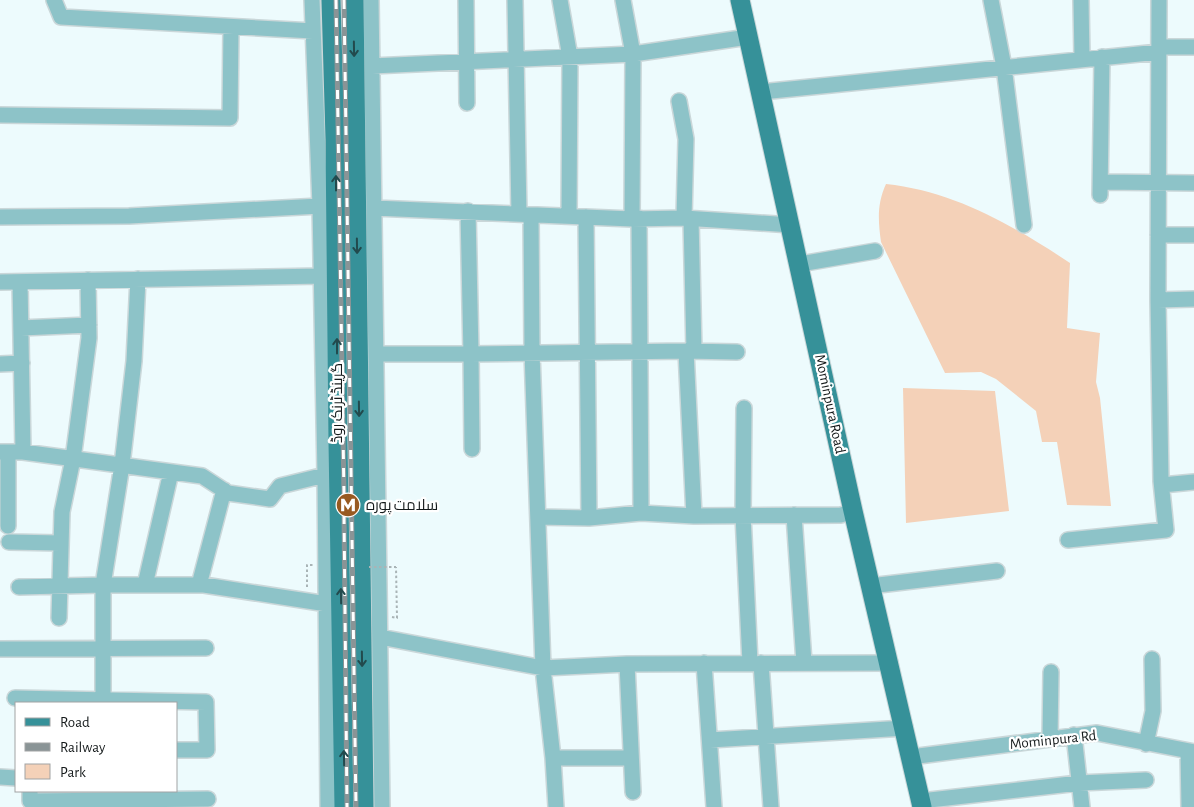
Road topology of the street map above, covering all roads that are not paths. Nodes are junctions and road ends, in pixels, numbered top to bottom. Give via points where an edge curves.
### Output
1 (54, 0) edge
2 (312, 0) edge
3 (331, 0) edge
4 (354, 0) edge
5 (371, 0) edge
6 (466, 0) edge
7 (514, 0) edge
8 (560, 0) edge
9 (623, 0) edge
10 (740, 0) edge
11 (991, 0) edge
12 (1081, 0) edge
13 (1159, 0) edge
14 (231, 27) junction
15 (313, 31) junction
16 (748, 37) junction
17 (1194, 47) edge
18 (1159, 49) junction
19 (633, 54) junction
20 (570, 57) junction
21 (1102, 57) junction
22 (1082, 59) junction
23 (516, 60) junction
24 (466, 62) junction
25 (372, 66) junction
26 (1004, 67) junction
27 (760, 92) junction
28 (679, 101) dead end
29 (466, 103) dead end
30 (0, 115) edge
31 (336, 139) junction
32 (356, 139) junction
33 (1194, 182) edge
34 (1158, 183) junction
35 (320, 206) junction
36 (374, 208) junction
37 (468, 211) junction
38 (525, 214) junction
39 (569, 216) junction
40 (0, 217) edge
41 (586, 217) junction
42 (635, 219) junction
43 (688, 219) junction
44 (791, 225) junction
45 (1024, 225) dead end
46 (1158, 235) junction
47 (1194, 235) edge
48 (875, 251) dead end
49 (800, 264) junction
50 (321, 276) junction
51 (138, 279) junction
52 (88, 280) junction
53 (0, 282) edge
54 (20, 282) junction
55 (1194, 299) edge
56 (1158, 300) junction
57 (89, 326) junction
58 (21, 328) junction
59 (690, 351) junction
60 (532, 352) junction
61 (640, 352) junction
62 (737, 352) dead end
63 (588, 353) junction
64 (376, 354) junction
65 (471, 354) junction
66 (22, 363) junction
67 (0, 364) edge
68 (744, 408) dead end
69 (472, 449) dead end
70 (10, 452) edge
71 (73, 459) junction
72 (122, 466) junction
73 (171, 472) junction
74 (325, 475) junction
75 (1194, 482) edge
76 (1162, 485) junction
77 (224, 490) junction
78 (853, 510) junction
79 (640, 514) junction
80 (742, 515) junction
81 (794, 515) junction
82 (694, 516) junction
83 (538, 517) junction
84 (589, 518) junction
85 (8, 526) dead end
86 (1068, 540) dead end
87 (8, 542) dead end
88 (60, 543) junction
89 (997, 571) dead end
90 (102, 585) junction
91 (145, 585) junction
92 (199, 585) junction
93 (60, 586) junction
94 (870, 586) junction
95 (19, 587) dead end
96 (327, 604) junction
97 (59, 618) dead end
98 (380, 637) junction
99 (206, 648) dead end
100 (0, 649) edge
101 (103, 649) junction
102 (1152, 659) dead end
103 (704, 663) junction
104 (755, 663) junction
105 (804, 663) junction
106 (890, 663) junction
107 (627, 664) junction
108 (543, 668) junction
109 (1051, 672) dead end
110 (15, 698) dead end
111 (103, 701) edge
112 (335, 708) junction
113 (905, 728) junction
114 (1074, 735) junction
115 (766, 736) junction
116 (1050, 739) junction
117 (710, 740) junction
118 (1146, 744) junction
119 (178, 750) edge
120 (1191, 751) edge
121 (911, 757) junction
122 (554, 758) junction
123 (631, 758) junction
124 (0, 776) edge
125 (15, 778) edge
126 (1146, 780) dead end
127 (1079, 783) junction
128 (30, 792) edge
129 (633, 792) dead end
130 (104, 799) edge
131 (208, 799) dead end
132 (922, 804) edge
133 (328, 807) edge
134 (344, 807) edge
135 (364, 807) edge
136 (382, 807) edge
137 (556, 807) edge
138 (714, 807) edge
139 (771, 807) edge
140 (1082, 807) edge
141 (1189, 807) edge

1 - 14 street via 61,17
2 - 15 street
3 - 31 main road, گرینڈ ٹرنک روڈ
4 -> 32 main road, گرینڈ ٹرنک روڈ
5 - 25 street
6 - 24 street
7 - 23 street
8 - 20 street
9 - 19 street
10 - 16 main road, Mominpura Road
11 - 26 street
12 - 22 street
13 - 18 street
14 - 15 street
14 - 30 street via 230,118
15 - 35 street
16 - 19 street
16 - 27 main road, Mominpura Road
17 - 18 street
18 - 21 street
18 - 34 street
19 - 20 street
19 - 42 street
20 - 23 street
20 - 39 street
21 - 22 street
21 - 34 street via 1100,189
22 - 26 street
23 - 24 street
23 - 38 street
24 - 25 street
24 - 29 street
25 - 36 street
26 - 27 street
26 - 45 street
27 - 44 main road, Mominpura Road
28 - 43 street via 686,140
31 - 32 main road
112 -> 31 main road, گرینڈ ٹرنک روڈ via 338,451
32 -> 135 main road, گرینڈ ٹرنک روڈ
33 - 34 street
34 - 46 street
35 - 40 street via 129,216
35 - 50 street
36 - 37 street
36 - 64 street
37 - 38 street
37 - 65 street
38 - 39 street
38 - 60 street
39 - 41 street
41 - 42 street
41 - 63 street
42 - 43 street
42 - 61 street
43 - 44 street
43 - 59 street
44 - 49 main road, Mominpura Road
46 - 47 street
46 - 56 street
48 - 49 street
49 - 78 main road, Mominpura Road
50 - 51 street
50 - 74 street
51 - 52 street
51 - 72 street via 134,361
52 - 54 street
52 - 57 street
53 - 54 street
54 - 58 street
55 - 56 street
56 - 76 street
57 - 58 street
57 - 71 street
58 - 66 street
59 - 61 street
59 - 62 street
59 - 82 street
60 - 63 street
60 - 65 street
60 - 83 street
61 - 63 street
61 - 79 street
63 - 84 street
64 - 65 street
64 - 98 street
65 - 69 street
66 - 67 street
66 - 70 street
68 - 80 street
70 - 71 street
70 - 85 street
71 - 72 street
71 - 88 street via 62,512
72 - 73 street
72 - 90 street
73 - 77 street via 202,476
73 - 91 street
74 - 77 street via 280,486 270,499
74 - 96 street
75 - 76 street
76 - 86 street via 1166,530
77 - 92 street
78 - 81 street via 841,514
78 - 94 main road, Mominpura Road
79 - 82 street
79 - 84 street
80 - 81 street
80 - 82 street
80 - 104 street
81 - 105 street
83 - 84 street
83 - 108 street
87 - 88 street
88 - 93 street
89 - 94 street
90 - 91 street
90 - 93 street
90 - 101 street
91 - 92 street
92 - 96 street
93 - 95 street
93 - 97 street
94 - 106 main road, Mominpura Road
96 - 112 street
98 - 108 street
98 - 136 street
99 - 101 street
100 - 101 street
101 - 111 street
102 - 118 street via 1153,711
103 - 104 street
103 - 107 street
103 - 117 street
104 - 105 street
104 - 115 street
105 - 106 street
106 - 113 main road, Mominpura Road
107 - 108 street
107 - 123 street
108 - 122 street
109 - 116 street
110 - 111 street
111 - 119 street via 206,702 207,750
112 - 133 street
134 -> 112 main road, گرینڈ ٹرنک روڈ
113 - 115 street
113 - 121 main road, Mominpura Road
114 - 116 street, Mominpura Rd
114 - 118 street, Mominpura Rd via 1097,733
114 - 127 street
115 - 117 street
115 - 139 street
116 - 121 street, Mominpura Rd
117 - 138 street
118 - 120 street, Mominpura Rd
120 - 141 street
121 - 132 main road, Mominpura Road
122 - 123 street
122 - 137 street
123 - 129 street
124 - 125 street
126 - 127 street
127 - 132 street
127 - 140 street
128 - 130 street via 30,801
130 - 131 street

